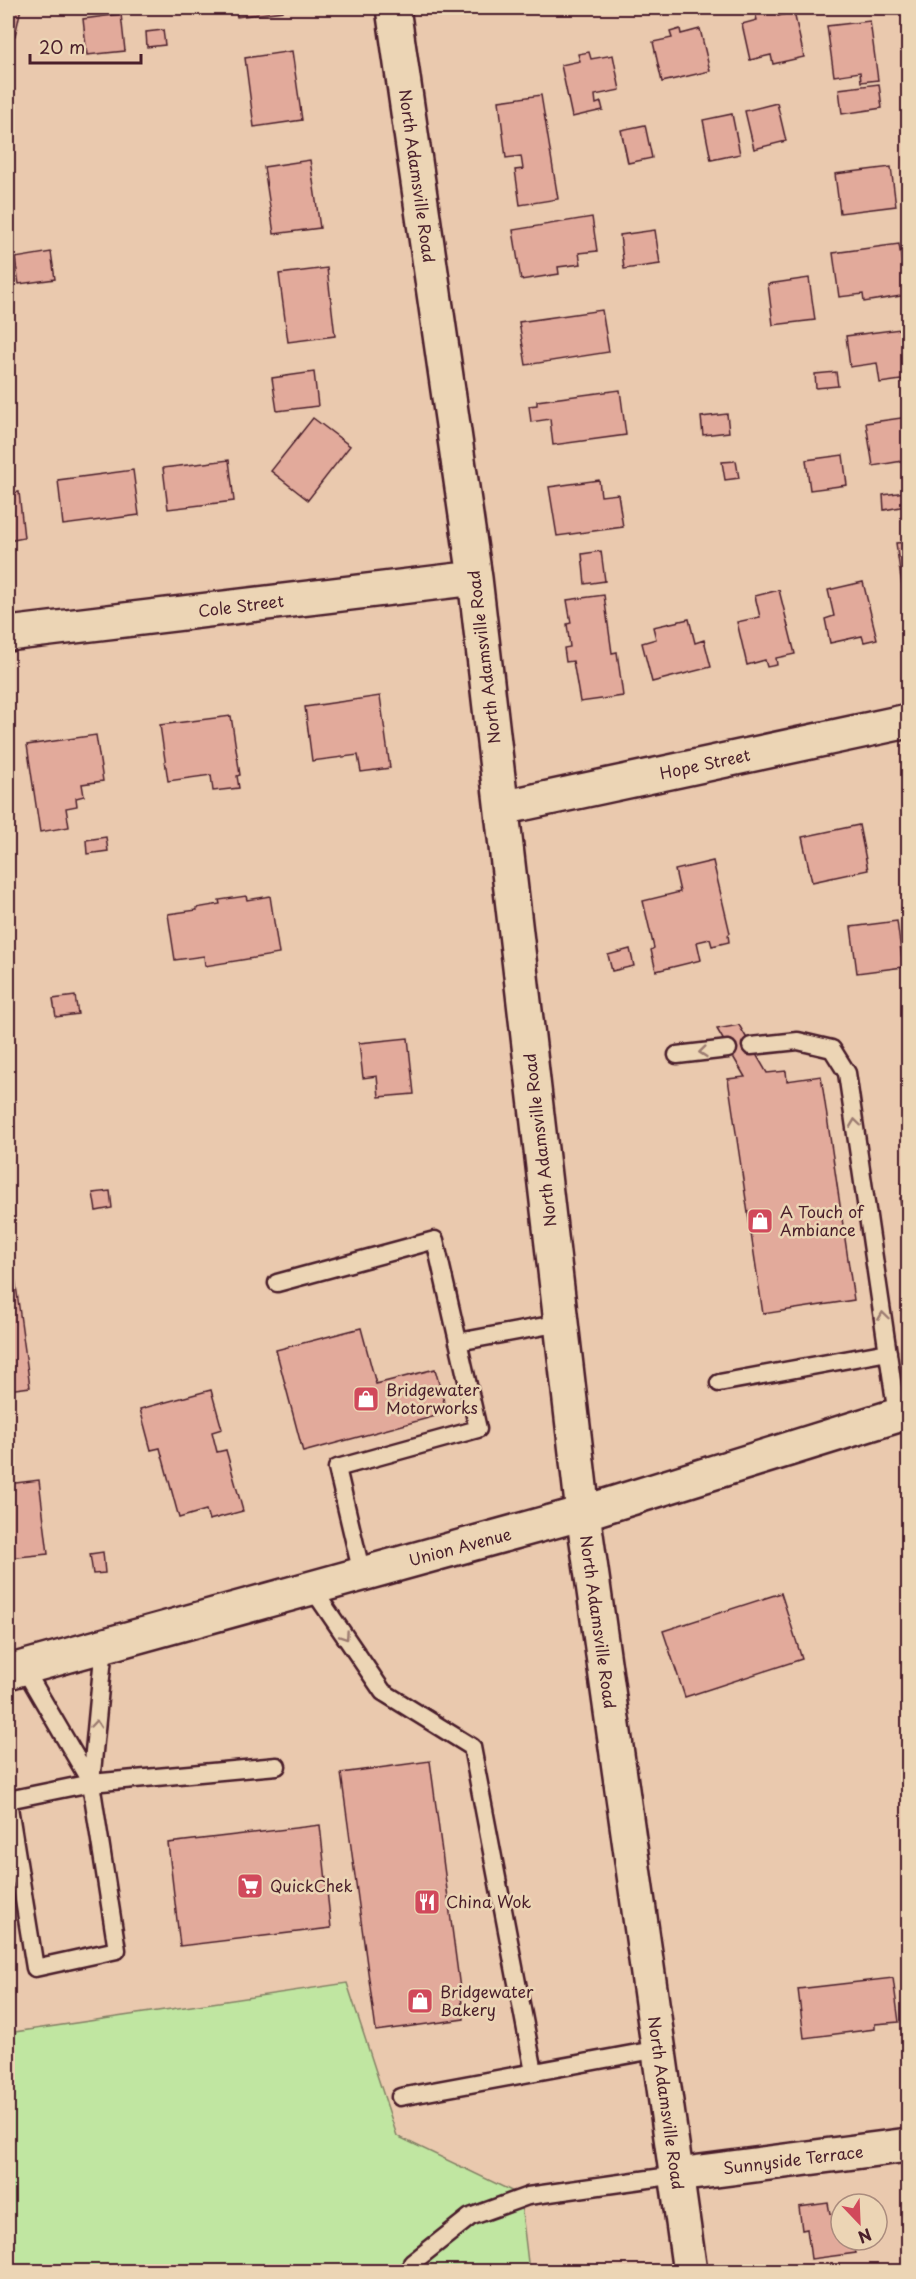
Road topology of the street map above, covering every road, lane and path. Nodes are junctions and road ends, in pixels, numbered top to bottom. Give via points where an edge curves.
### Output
1 (393, 8) edge
2 (475, 578) junction
3 (8, 634) edge
4 (909, 721) edge
5 (502, 808) junction
6 (751, 1046) dead end
7 (728, 1049) dead end
8 (677, 1055) dead end
9 (277, 1283) dead end
10 (561, 1323) junction
11 (458, 1342) junction
12 (888, 1352) junction
13 (719, 1383) dead end
14 (903, 1413) edge
15 (583, 1513) junction
16 (362, 1574) junction
17 (312, 1588) junction
18 (104, 1646) junction
19 (16, 1670) edge
20 (277, 1766) dead end
21 (91, 1783) junction
22 (8, 1801) edge
23 (659, 2049) junction
24 (534, 2072) junction
25 (400, 2097) dead end
26 (909, 2145) edge
27 (676, 2175) junction
28 (412, 2263) dead end
29 (690, 2271) edge

1 - 2 street, North Adamsville Road
2 - 3 street, Cole Street
2 - 5 street, North Adamsville Road
4 - 5 street, Hope Street
5 - 10 street, North Adamsville Road
12 -> 6 lane via 847,1072 832,1049 798,1041
7 -> 8 lane
9 - 11 lane via 435,1240
10 - 11 lane
10 - 15 street, North Adamsville Road
11 - 16 lane via 478,1429 337,1468
12 - 13 lane
12 - 14 lane
14 - 15 street, Union Avenue
15 - 16 street, Union Avenue
15 - 23 street, North Adamsville Road
16 - 17 street, Union Avenue
17 - 18 street, Union Avenue
17 -> 24 lane via 383,1692 472,1747
18 - 19 street, Union Avenue
21 -> 18 lane
19 - 21 lane
20 - 21 lane
21 - 22 lane
21 - 22 lane via 117,1950 35,1968
23 - 24 lane
23 - 27 street, North Adamsville Road
24 - 25 lane
26 - 27 street, Sunnyside Terrace
27 - 28 lane via 528,2196 470,2217
27 - 29 street, North Adamsville Road

